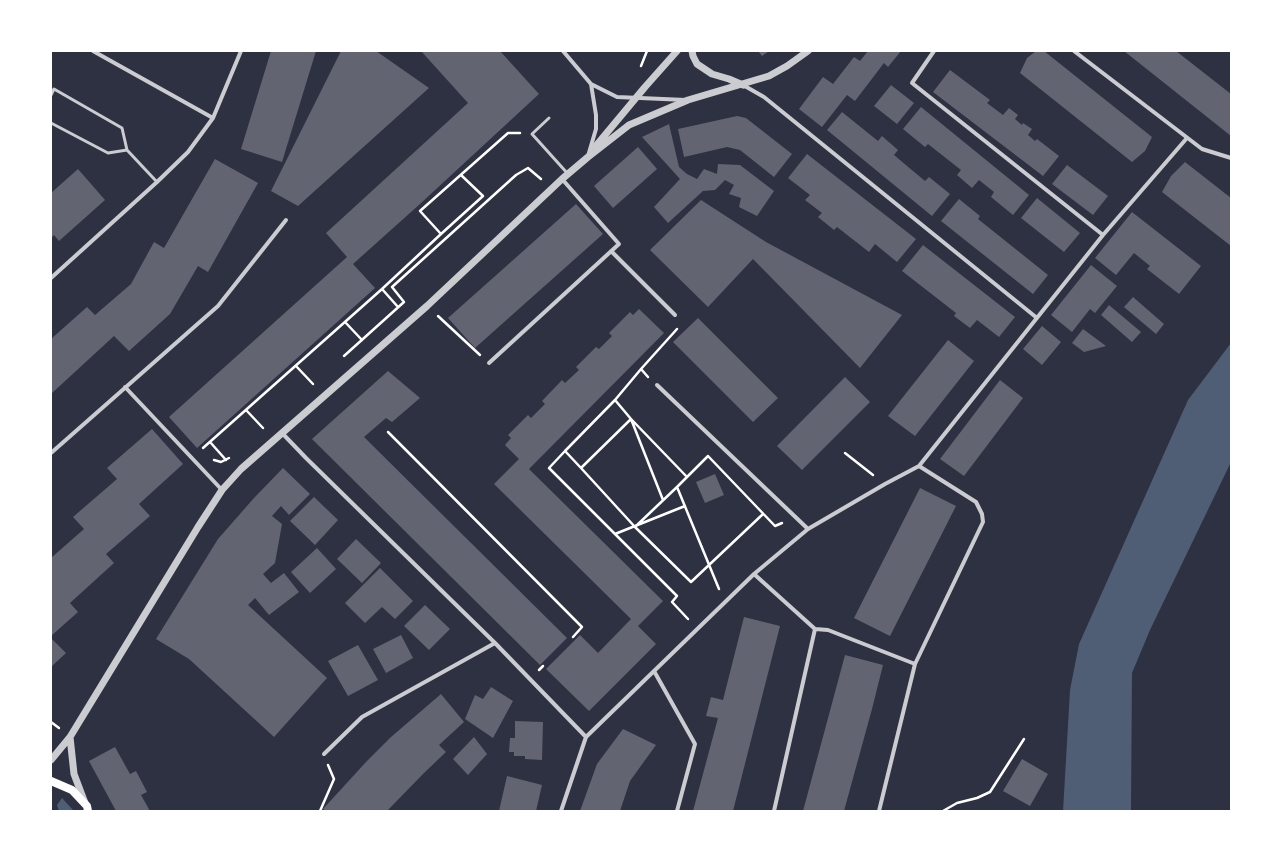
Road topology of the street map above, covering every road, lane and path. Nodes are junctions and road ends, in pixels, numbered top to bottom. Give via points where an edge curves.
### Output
1 (93, 51) edge
2 (240, 51) edge
3 (563, 51) edge
4 (677, 51) edge
5 (692, 51) edge
6 (808, 51) edge
7 (934, 51) edge
8 (1074, 51) edge
9 (591, 84) junction
10 (742, 85) junction
11 (51, 95) edge
12 (636, 98) junction
13 (688, 100) junction
14 (213, 118) junction
15 (550, 118) dead end
16 (51, 123) edge
17 (532, 134) junction
18 (1187, 138) junction
19 (127, 150) junction
20 (588, 157) junction
21 (1231, 158) edge
22 (559, 164) junction
23 (461, 175) junction
24 (565, 176) junction
25 (157, 182) junction
26 (462, 215) junction
27 (286, 220) dead end
28 (466, 220) junction
29 (441, 234) junction
30 (1103, 235) junction
31 (611, 251) junction
32 (51, 278) edge
33 (382, 290) junction
34 (426, 306) junction
35 (398, 307) junction
36 (675, 315) joint
37 (1037, 318) junction
38 (345, 322) junction
39 (362, 340) junction
40 (340, 360) dead end
41 (489, 363) joint
42 (296, 366) junction
43 (641, 369) junction
44 (318, 379) dead end
45 (313, 384) junction
46 (657, 386) joint
47 (125, 387) junction
48 (307, 389) dead end
49 (615, 400) junction
50 (246, 410) junction
51 (631, 419) junction
52 (268, 423) dead end
53 (263, 428) junction
54 (388, 432) dead end
55 (258, 433) dead end
56 (282, 433) junction
57 (210, 442) junction
58 (203, 448) dead end
59 (565, 451) junction
60 (51, 453) edge
61 (845, 453) dead end
62 (230, 458) dead end
63 (209, 459) dead end
64 (226, 460) junction
65 (919, 466) junction
66 (581, 468) junction
67 (687, 477) junction
68 (885, 484) junction
69 (677, 487) junction
70 (222, 490) junction
71 (663, 500) junction
72 (685, 506) junction
73 (763, 514) junction
74 (796, 517) junction
75 (635, 527) junction
76 (808, 529) junction
77 (615, 534) junction
78 (709, 565) junction
79 (754, 574) junction
80 (725, 603) junction
81 (698, 629) junction
82 (815, 629) junction
83 (572, 637) dead end
84 (495, 643) junction
85 (915, 664) junction
86 (654, 671) junction
87 (70, 737) junction
88 (586, 737) junction
89 (1024, 739) dead end
90 (324, 754) joint
91 (51, 760) edge
92 (51, 781) edge
93 (87, 809) edge
94 (320, 811) edge
95 (562, 811) edge
96 (677, 811) edge
97 (774, 811) edge
98 (879, 811) edge
99 (943, 811) edge

1 - 14 street
2 - 14 street
3 - 9 street
4 - 12 street
5 - 10 street via 697,64 712,74
6 - 10 street via 769,76
7 - 30 street via 912,83
8 - 18 street
9 - 12 street via 617,97
9 - 20 street via 596,129
10 - 13 street
10 - 37 street via 764,97
11 - 19 lane via 54,89 122,128
12 - 13 street
12 - 20 street
13 - 20 street via 629,125
14 - 25 street via 188,152
15 - 17 lane
16 - 19 lane via 108,153
17 - 22 lane
17 - 23 path via 508,133
18 - 21 street via 1202,149
18 - 30 street
19 - 25 lane
20 - 24 street
22 - 24 lane
22 - 28 path via 542,179 528,168 516,175
23 - 26 path via 483,196
23 - 29 path via 420,211
24 - 31 street via 619,244
24 - 34 street
25 - 32 street
26 - 28 path
26 - 29 path
27 - 47 street via 218,306
28 - 35 path via 392,287 404,302
29 - 33 path
30 - 37 street
31 - 36 street
31 - 41 street
33 - 35 path
33 - 38 path
34 - 41 path
34 - 56 street
35 - 39 path
36 - 43 path via 682,323
37 - 65 street
38 - 39 path
38 - 42 path
39 - 40 path
42 - 45 path
42 - 50 path
43 - 46 path
43 - 49 path
44 - 45 path
45 - 48 path
46 - 74 street
47 - 60 street
47 - 70 street
49 - 51 path
49 - 59 path
50 - 53 path
50 - 57 path
51 - 66 path
51 - 67 path
51 - 71 path
52 - 53 path
53 - 55 path
54 - 83 path via 582,627
56 - 70 street via 241,469
56 - 84 street
57 - 58 path
57 - 64 path
59 - 66 path
59 - 77 path via 548,468
61 - 68 path
62 - 64 path
63 - 64 path via 221,462
65 - 68 street
65 - 85 street via 976,502 983,522
66 - 75 path
67 - 69 path
67 - 73 path via 708,456
68 - 76 street
69 - 71 path
69 - 72 path
70 - 87 street
71 - 75 path
72 - 75 path
72 - 78 path
73 - 74 path via 775,526
73 - 78 path
74 - 76 street
75 - 77 path
75 - 78 path via 692,582
76 - 79 street
77 - 81 path via 678,596 672,602
78 - 80 path
79 - 80 street
79 - 82 street
80 - 81 street
81 - 86 street
82 - 85 street via 828,630
82 - 97 street
84 - 88 street
84 - 90 street via 362,717
85 - 98 street
86 - 88 street
86 - 96 street via 694,744
87 - 91 street
87 - 93 street via 74,774
88 - 95 street
89 - 99 path via 990,792 957,803
90 - 94 path via 334,779
92 - 93 main road via 72,790

